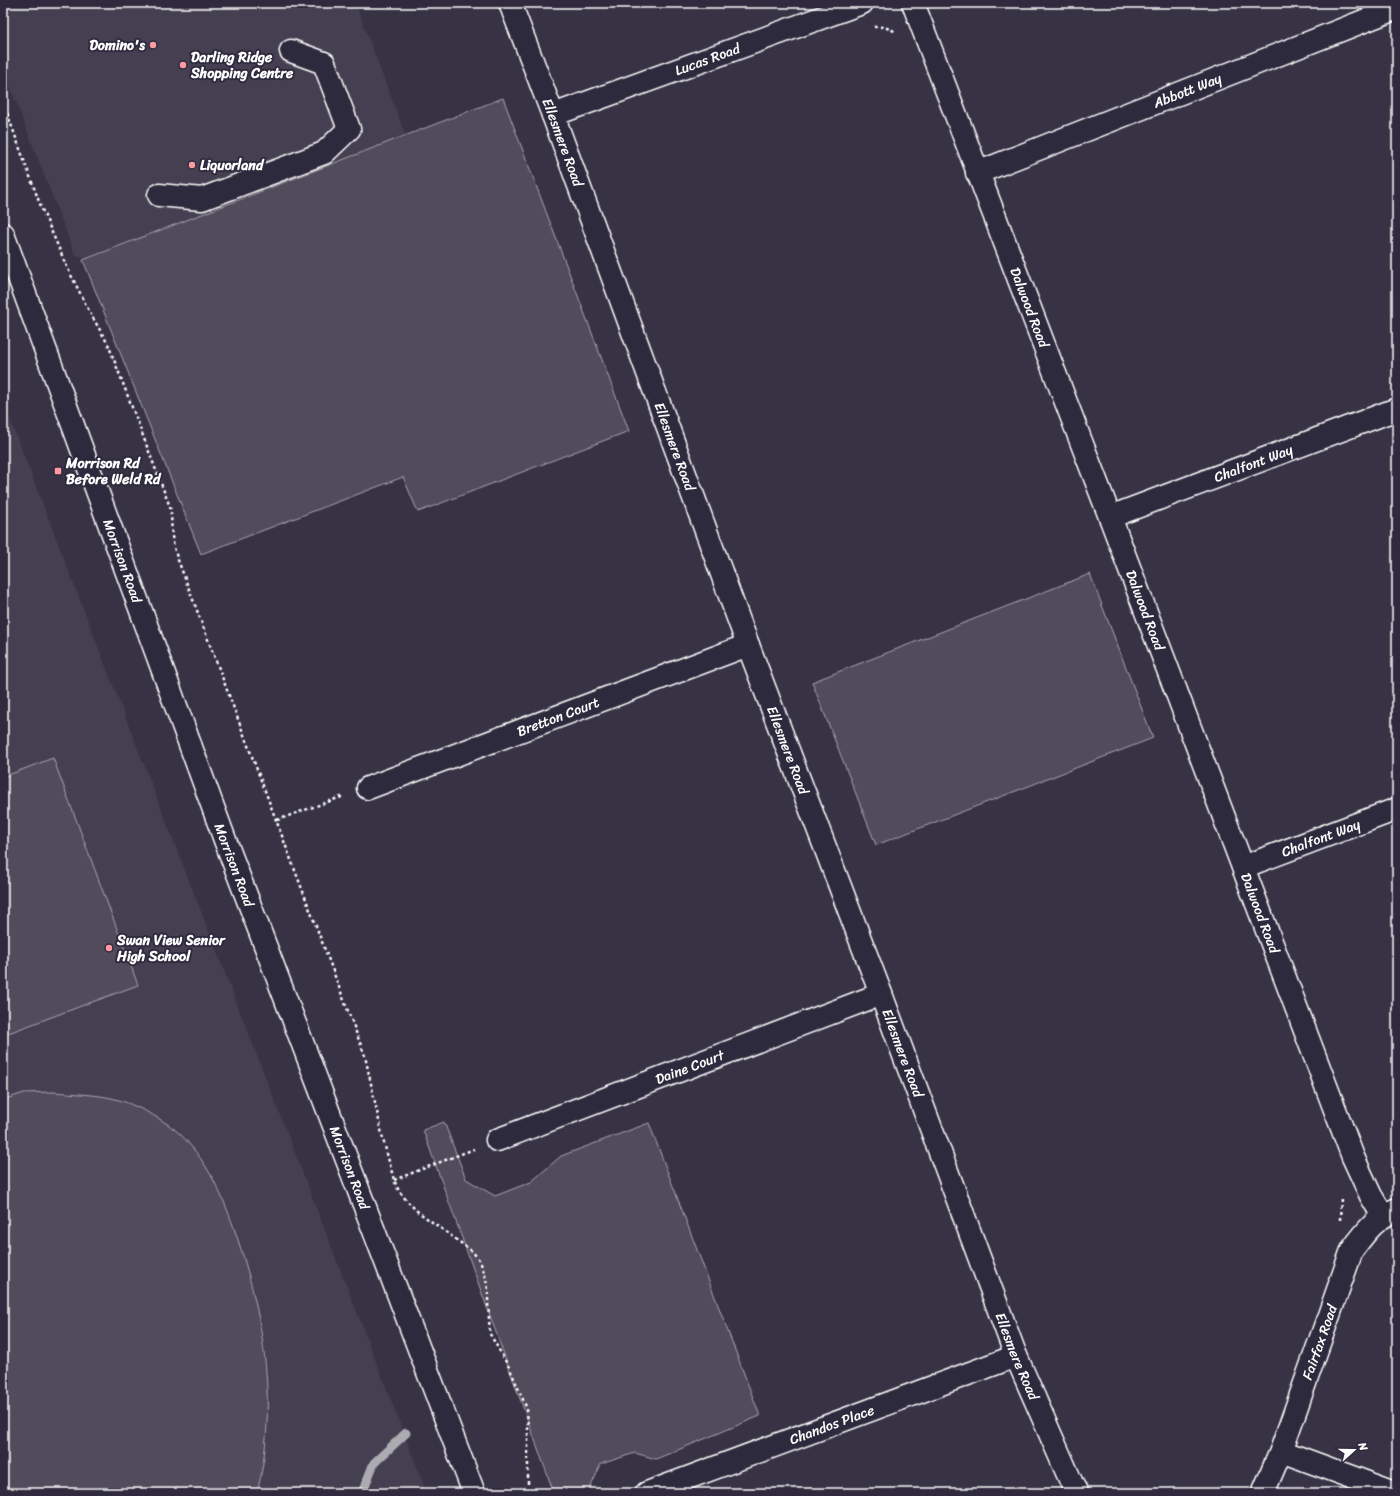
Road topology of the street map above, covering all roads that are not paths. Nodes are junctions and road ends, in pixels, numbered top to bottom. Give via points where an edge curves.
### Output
1 (510, 3) edge
2 (862, 3) edge
3 (913, 3) edge
4 (1397, 8) edge
5 (291, 51) dead end
6 (553, 115) junction
7 (977, 173) junction
8 (159, 194) dead end
9 (3, 234) edge
10 (1397, 409) edge
11 (1110, 517) junction
12 (748, 646) junction
13 (368, 788) road end
14 (1397, 809) edge
15 (1243, 867) junction
16 (881, 994) junction
17 (497, 1140) road end
18 (1390, 1212) edge
19 (1016, 1356) junction
20 (1280, 1451) junction
21 (474, 1493) edge
22 (647, 1493) edge
23 (1077, 1493) edge
24 (1263, 1493) edge
25 (1395, 1493) edge

1 - 6 street, Ellesmere Road
2 - 6 street, Lucas Road
3 - 7 street, Dalwood Road
4 - 7 street, Abbott Way
5 - 8 street via 324,63 349,129 324,152 202,199
6 - 12 street, Ellesmere Road
7 - 11 street, Dalwood Road
9 - 21 street, Morrison Road via 225,840
10 - 11 street, Chalfont Way
11 - 15 street, Dalwood Road
12 - 13 street, Bretton Court
12 - 16 street, Ellesmere Road
14 - 15 street, Chalfont Way
15 - 18 street, Dalwood Road via 1352,1157 1371,1196
16 - 17 street, Daine Court
16 - 19 street, Ellesmere Road
18 - 20 street, Fairfax Road via 1367,1230 1352,1250
19 - 22 street, Chandos Place
19 - 23 street, Ellesmere Road
20 - 24 street, Fairfax Road
20 - 25 street

